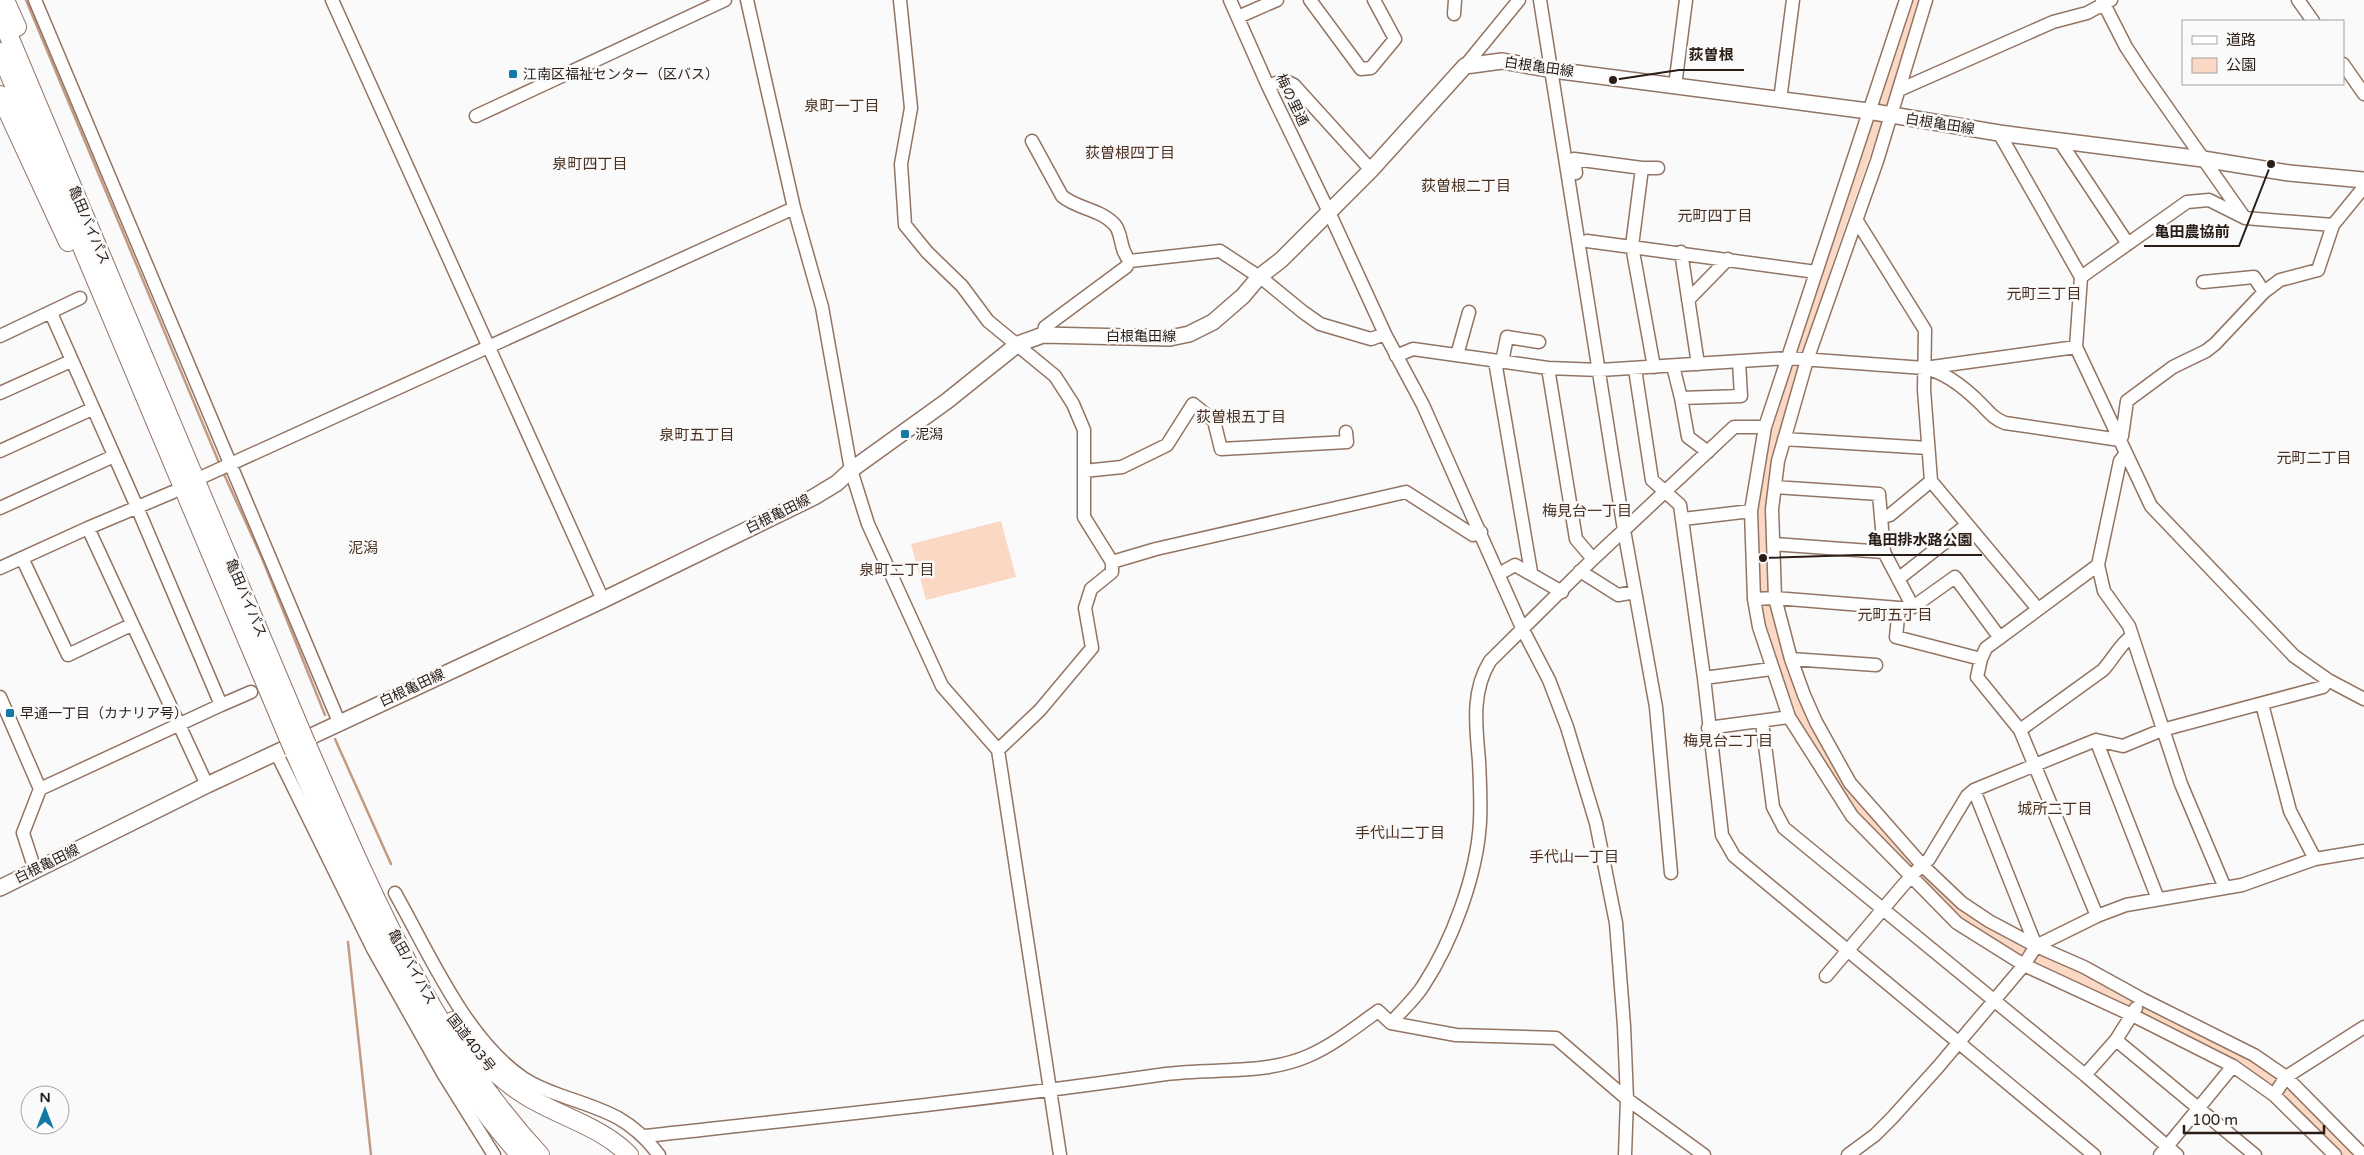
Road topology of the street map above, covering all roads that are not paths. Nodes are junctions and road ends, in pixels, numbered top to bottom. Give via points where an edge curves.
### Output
1 (5, 0) edge
2 (35, 0) edge
3 (332, 0) edge
4 (725, 0) edge
5 (747, 0) edge
6 (900, 0) edge
7 (1230, 0) edge
8 (1277, 0) edge
9 (1310, 0) edge
10 (1374, 0) edge
11 (1455, 0) edge
12 (1519, 0) edge
13 (1540, 0) edge
14 (1686, 0) edge
15 (1793, 0) edge
16 (1906, 0) edge
17 (1926, 0) edge
18 (2298, 0) edge
19 (2106, 1) edge
20 (1454, 14) dead end
21 (0, 15) edge
22 (1238, 18) junction
23 (2312, 20) edge
24 (0, 52) edge
25 (2344, 65) edge
26 (1465, 66) junction
27 (1553, 70) junction
28 (1268, 86) junction
29 (1675, 86) junction
30 (1899, 90) junction
31 (2364, 94) edge
32 (0, 95) edge
33 (1780, 100) junction
34 (1868, 111) junction
35 (476, 116) dead end
36 (1891, 116) junction
37 (1998, 133) junction
38 (2059, 140) junction
39 (1032, 141) dead end
40 (2203, 159) junction
41 (1642, 168) junction
42 (1658, 168) dead end
43 (1371, 170) junction
44 (2364, 180) edge
45 (2364, 187) edge
46 (794, 208) junction
47 (1329, 212) junction
48 (2245, 218) junction
49 (1857, 221) junction
50 (2333, 224) junction
51 (1587, 241) junction
52 (97, 244) junction
53 (2128, 244) junction
54 (1632, 246) junction
55 (1681, 252) junction
56 (1728, 259) junction
57 (1130, 260) junction
58 (1816, 272) junction
59 (2081, 277) junction
60 (1259, 278) junction
61 (2203, 282) dead end
62 (2264, 292) junction
63 (80, 298) dead end
64 (1688, 300) junction
65 (1469, 312) dead end
66 (50, 313) junction
67 (1385, 334) junction
68 (1043, 335) junction
69 (0, 336) edge
70 (120, 340) junction
71 (1539, 342) dead end
72 (1018, 344) junction
73 (489, 346) junction
74 (2076, 347) junction
75 (1457, 354) junction
76 (1396, 356) junction
77 (1788, 358) junction
78 (1807, 360) junction
79 (71, 361) junction
80 (1499, 362) junction
81 (1738, 362) junction
82 (1698, 364) junction
83 (1673, 366) junction
84 (1654, 367) junction
85 (1548, 368) junction
86 (1924, 368) junction
87 (1635, 369) junction
88 (1604, 370) junction
89 (0, 393) edge
90 (1681, 398) junction
91 (92, 409) junction
92 (1765, 427) junction
93 (1346, 432) dead end
94 (1784, 439) junction
95 (2120, 440) junction
96 (1928, 448) junction
97 (0, 451) edge
98 (1708, 452) junction
99 (2126, 453) junction
100 (114, 456) junction
101 (225, 467) junction
102 (851, 470) junction
103 (1084, 471) junction
104 (202, 477) dead end
105 (1931, 481) junction
106 (1775, 487) junction
107 (1666, 491) junction
108 (173, 492) dead end
109 (137, 507) junction
110 (0, 508) edge
111 (1751, 511) junction
112 (1882, 517) junction
113 (1682, 520) junction
114 (1967, 525) junction
115 (88, 528) junction
116 (1624, 530) junction
117 (1481, 532) junction
118 (1773, 544) junction
119 (1884, 552) junction
120 (22, 558) junction
121 (1593, 559) junction
122 (1112, 562) junction
123 (2098, 565) junction
124 (0, 568) edge
125 (1580, 571) junction
126 (1531, 572) junction
127 (1499, 574) junction
128 (1898, 579) junction
129 (1562, 592) junction
130 (1635, 592) junction
131 (1754, 598) junction
132 (1775, 598) junction
133 (603, 600) junction
134 (1913, 607) junction
135 (1899, 608) junction
136 (2038, 609) junction
137 (131, 625) junction
138 (1523, 630) junction
139 (2132, 636) junction
140 (2000, 638) junction
141 (1791, 658) junction
142 (1980, 658) junction
143 (1876, 666) dead end
144 (1772, 669) junction
145 (1704, 678) junction
146 (2328, 680) junction
147 (250, 692) dead end
148 (0, 697) edge
149 (2364, 699) edge
150 (2262, 704) junction
151 (221, 705) junction
152 (1788, 717) junction
153 (338, 722) junction
154 (1762, 722) junction
155 (178, 725) junction
156 (1708, 728) junction
157 (2020, 730) junction
158 (2162, 730) junction
159 (2096, 740) junction
160 (293, 743) junction
161 (998, 750) junction
162 (2035, 765) junction
163 (207, 785) junction
164 (40, 789) junction
165 (1974, 790) junction
166 (2364, 851) edge
167 (2315, 860) junction
168 (1923, 866) junction
169 (35, 870) junction
170 (1671, 873) dead end
171 (1911, 876) junction
172 (0, 888) edge
173 (2225, 888) junction
174 (395, 893) dead end
175 (2158, 899) junction
176 (378, 905) junction
177 (1882, 909) junction
178 (2097, 916) junction
179 (2036, 946) junction
180 (1846, 951) junction
181 (2024, 965) junction
182 (1826, 976) dead end
183 (2142, 999) junction
184 (1992, 1001) junction
185 (2132, 1015) junction
186 (1390, 1023) junction
187 (2364, 1027) edge
188 (2116, 1040) junction
189 (1959, 1041) junction
190 (2233, 1066) junction
191 (2085, 1075) junction
192 (2286, 1077) junction
193 (1050, 1091) junction
194 (2274, 1095) junction
195 (1627, 1098) junction
196 (2198, 1108) junction
197 (645, 1136) junction
198 (2163, 1151) edge
199 (494, 1155) edge
200 (520, 1155) edge
201 (540, 1155) edge
202 (628, 1155) edge
203 (659, 1155) edge
204 (1060, 1155) edge
205 (1624, 1155) edge
206 (1704, 1155) edge
207 (1848, 1155) edge
208 (2094, 1155) edge
209 (2177, 1155) edge
210 (2255, 1155) edge
211 (2335, 1155) edge
212 (2363, 1155) edge

1 - 52 highway via 98,226
2 - 101 street
3 - 73 street
4 - 35 street
5 - 46 street
6 - 72 street via 911,108 901,164 905,225 962,286 988,321
7 - 22 street, 梅の里通
8 - 22 street
9 - 10 street via 1361,69 1371,68 1395,39
11 - 20 street
12 - 26 street
13 - 27 street
14 - 29 street
15 - 33 street
16 - 34 street
17 - 30 street
18 - 23 street
19 - 30 street via 2087,13 2053,22
19 - 40 street via 2131,54
21 - 52 highway, 亀田バイパス
22 - 28 street, 梅の里通
24 - 70 highway, 亀田バイパス
25 - 31 street
26 - 27 main road, 白根亀田線 via 1502,61
26 - 43 main road, 白根亀田線
27 - 29 main road, 白根亀田線
27 - 88 street
28 - 43 street via 1284,80 1294,85
28 - 47 street, 梅の里通
29 - 33 main road, 白根亀田線
30 - 36 street
32 - 70 highway via 57,221
33 - 34 main road, 白根亀田線
34 - 36 main road, 白根亀田線
34 - 58 street
36 - 37 main road, 白根亀田線
36 - 49 street
37 - 38 main road, 白根亀田線
37 - 59 street
38 - 40 main road, 白根亀田線
38 - 53 street
39 - 57 street via 1062,196 1115,225 1124,254
40 - 44 main road, 白根亀田線 via 2288,173
40 - 48 street
41 - 42 street
41 - 51 street via 1574,158
41 - 54 street
43 - 47 main road, 白根亀田線
45 - 50 street
46 - 73 street
46 - 102 street via 822,307
47 - 60 main road, 白根亀田線
47 - 67 street, 梅の里通
48 - 50 street
48 - 53 street via 2209,200 2187,202
49 - 78 street
49 - 86 street via 1924,330
50 - 62 street via 2318,270 2280,280
51 - 54 street
51 - 88 street
52 - 160 highway, 亀田バイパス
53 - 59 street
54 - 55 street
54 - 84 street
55 - 56 street
55 - 64 street
56 - 58 street
56 - 64 street
57 - 60 street via 1220,251
57 - 68 street via 1126,267 1045,327
58 - 77 street
59 - 74 street
60 - 67 street via 1320,324 1362,338 1372,339
60 - 68 main road, 白根亀田線 via 1213,322 1189,334 1170,338
61 - 62 street via 2254,277
62 - 95 street via 2210,348 2173,367 2127,401
63 - 66 street
64 - 82 street
65 - 75 street
66 - 69 street
66 - 79 street
67 - 76 street, 梅の里通
68 - 72 main road, 白根亀田線
70 - 160 highway, 亀田バイパス
71 - 80 street via 1506,338
72 - 102 main road, 白根亀田線
72 - 103 street via 1055,376 1073,404 1084,430
73 - 101 street
73 - 133 street
74 - 86 street
74 - 95 street
75 - 76 street via 1413,349
75 - 80 street
76 - 117 street, 梅の里通 via 1423,406
77 - 78 street
77 - 81 street
77 - 92 street
78 - 86 street
78 - 94 street
79 - 89 street
79 - 91 street
80 - 85 street
80 - 126 street
81 - 82 street
81 - 90 street via 1741,396
82 - 83 street
83 - 84 street
83 - 90 street
84 - 87 street
85 - 88 street
85 - 121 street via 1576,539
86 - 95 street via 1938,370 1964,388 1995,420
86 - 96 street
87 - 88 street
87 - 107 street via 1652,480
88 - 116 street
90 - 98 street via 1688,437
91 - 97 street
91 - 100 street
92 - 98 street via 1734,427
92 - 111 street
93 - 103 street via 1347,442 1220,449 1214,421 1193,404 1167,445 1122,467
94 - 96 street
94 - 106 street
95 - 99 street
96 - 105 street
98 - 107 street
99 - 123 street via 2120,461
99 - 146 street via 2151,506 2294,656
100 - 109 street
100 - 110 street
101 - 104 street
101 - 153 street
102 - 133 main road, 白根亀田線 via 814,497
102 - 161 street via 868,524 942,686
103 - 122 street via 1084,517
105 - 112 street via 1890,515
105 - 114 street
106 - 112 street via 1879,494
106 - 118 street
107 - 113 street via 1680,505
107 - 116 street
108 - 109 street
109 - 115 street
109 - 151 street
111 - 113 street
111 - 131 street
112 - 119 street
113 - 145 street
114 - 128 street
114 - 136 street
115 - 120 street
115 - 137 street
116 - 121 street
116 - 130 street
117 - 122 street via 1473,535 1406,492
117 - 127 street, 梅の里通
118 - 119 street
118 - 132 street
119 - 128 street
120 - 124 street
120 - 137 street via 68,655
121 - 125 street
122 - 161 street via 1112,572 1091,589 1085,608 1092,648 1040,710
123 - 136 street
123 - 139 street via 2104,591 2129,626
125 - 129 street
125 - 130 street via 1618,595
126 - 127 street via 1515,565
126 - 129 street
127 - 138 street, 梅の里通
128 - 134 street
129 - 138 street
130 - 170 street via 1656,707
131 - 132 street
131 - 144 street
132 - 135 street
132 - 141 street
133 - 153 main road, 白根亀田線
134 - 135 street
134 - 140 street via 1954,577
135 - 142 street via 1896,637
136 - 140 street
137 - 155 street
138 - 186 street via 1490,662 1478,689 1475,730 1480,823 1477,848 1462,903 1449,937 1423,987
138 - 195 street, 梅の里通 via 1549,680 1567,727 1583,775 1604,860 1621,968
139 - 157 street via 2123,642 2103,670
139 - 158 street
140 - 142 street via 1986,648
141 - 143 street
141 - 168 street via 1816,722 1850,783
142 - 157 street via 1978,677
144 - 145 street
144 - 152 street
145 - 156 street
146 - 149 street
146 - 150 street via 2322,687
147 - 151 street
148 - 164 street
150 - 158 street
150 - 167 street via 2290,811
151 - 155 street
152 - 154 street
152 - 171 street via 1852,816
153 - 160 main road, 白根亀田線
154 - 156 street
154 - 177 street via 1773,807 1784,828
155 - 163 street
155 - 164 street
156 - 180 street via 1722,835 1734,856
157 - 162 street
158 - 159 street via 2123,746
158 - 173 street via 2180,784
159 - 162 street
159 - 175 street
160 - 163 main road, 白根亀田線
160 - 176 highway, 亀田バイパス
160 - 199 street via 377,949 444,1075
160 - 200 highway, 亀田バイパス via 348,873 388,955 438,1043 474,1097
161 - 193 street
162 - 165 street
162 - 178 street
163 - 169 main road, 白根亀田線
164 - 169 street via 23,833
165 - 168 street
165 - 179 street
166 - 167 street
167 - 173 street
168 - 171 street
168 - 179 street via 1962,903
169 - 172 main road, 白根亀田線
171 - 177 street
171 - 181 street via 1957,922
173 - 175 street
174 - 197 street via 420,943 481,1038 524,1078 624,1120
175 - 178 street via 2126,905
176 - 201 highway, 亀田バイパス via 455,1043
176 - 202 highway, 国道403号 via 456,1025 496,1075 528,1098 597,1131
177 - 180 street
177 - 184 street
178 - 179 street
179 - 181 street
179 - 183 street via 2084,967
180 - 182 street
180 - 189 street
181 - 184 street
181 - 185 street
183 - 185 street
183 - 192 street via 2254,1055
184 - 189 street
184 - 191 street
185 - 188 street
185 - 190 street
186 - 193 street via 1378,1011 1308,1056 1279,1064 1171,1074
186 - 195 street via 1456,1035 1556,1038
187 - 192 street
188 - 191 street
188 - 196 street
189 - 207 street via 1892,1118
189 - 208 street
190 - 194 street
190 - 196 street
191 - 198 street
192 - 194 street
192 - 212 street
193 - 197 street
193 - 204 street
194 - 211 street
195 - 205 street, 梅の里通
195 - 206 street
196 - 198 street
196 - 210 street
197 - 203 street
198 - 209 street

